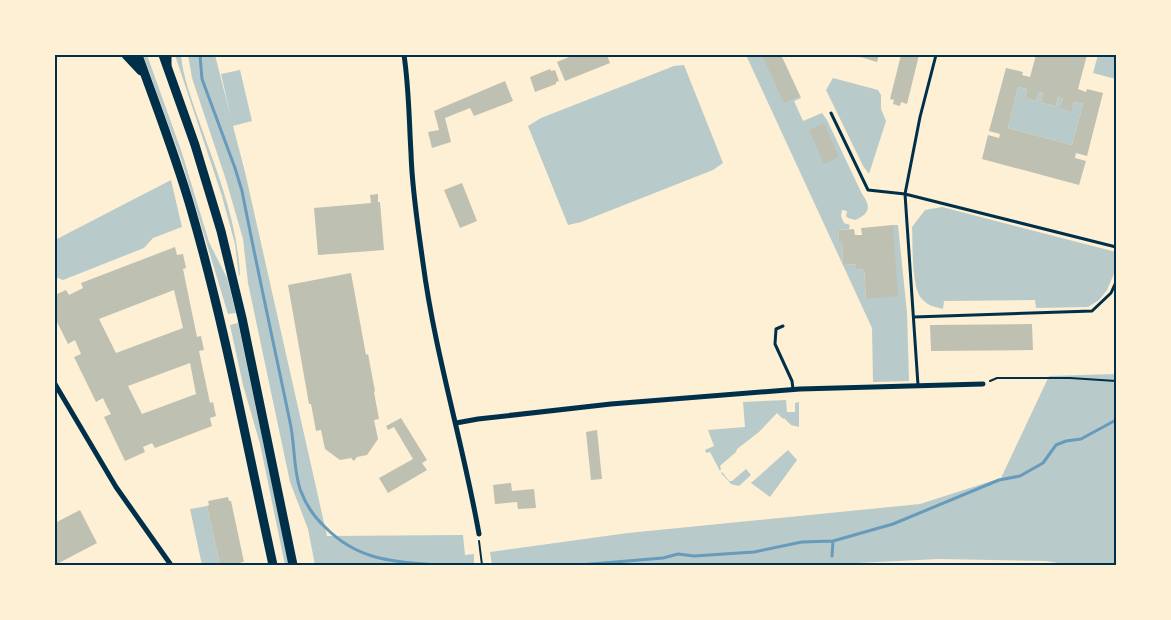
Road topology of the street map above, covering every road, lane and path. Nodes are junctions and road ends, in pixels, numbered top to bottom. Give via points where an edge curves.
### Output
1 (126, 55) edge
2 (138, 55) edge
3 (163, 55) edge
4 (169, 55) edge
5 (404, 55) edge
6 (936, 55) edge
7 (168, 70) junction
8 (146, 77) junction
9 (831, 113) dead end
10 (905, 194) junction
11 (1116, 247) edge
12 (1116, 282) edge
13 (914, 317) junction
14 (783, 326) dead end
15 (997, 378) dead end
16 (1116, 381) edge
17 (55, 384) edge
18 (983, 384) dead end
19 (918, 385) junction
20 (794, 390) junction
21 (456, 423) junction
22 (479, 534) joint
23 (171, 565) edge
24 (273, 565) edge
25 (293, 565) edge
26 (482, 565) edge

1 - 8 main road
2 - 8 main road
3 - 7 main road
4 - 7 street
5 - 21 street via 423,264
6 - 10 lane
7 - 25 main road via 206,180 232,274
8 - 24 main road via 199,235
9 - 10 lane via 868,190
10 - 11 lane
10 - 13 lane
12 - 13 lane via 1111,293 1092,311
13 - 19 lane
14 - 20 lane via 776,329 775,344
15 - 16 path
17 - 23 street via 119,491
18 - 19 street
19 - 20 street
20 - 21 street via 610,404
21 - 22 street
22 - 26 path

